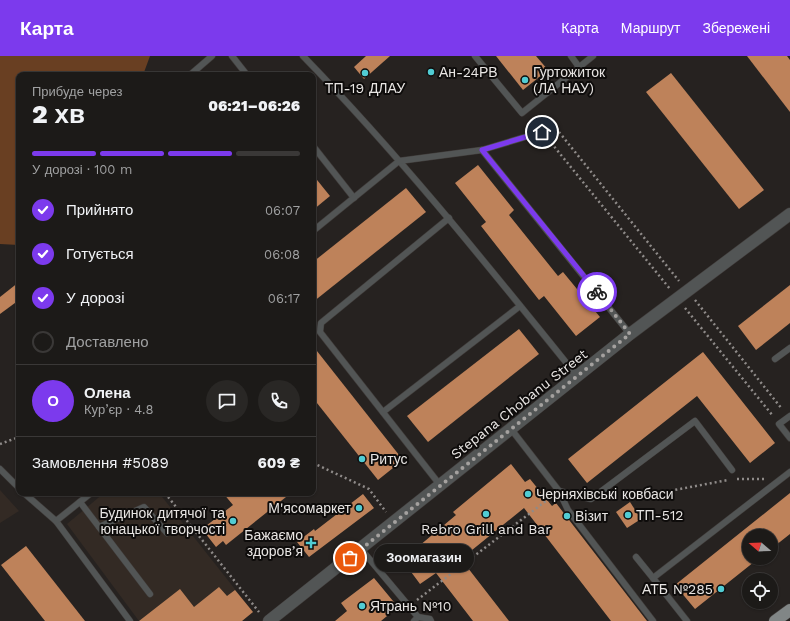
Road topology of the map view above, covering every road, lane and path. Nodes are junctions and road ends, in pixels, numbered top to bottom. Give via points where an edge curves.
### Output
1 (212, 56) edge
2 (232, 56) edge
3 (303, 56) edge
4 (474, 56) edge
5 (571, 56) edge
6 (593, 56) edge
7 (579, 67) junction
8 (193, 72) edge
9 (245, 72) edge
10 (552, 124) joint
11 (542, 132) junction
12 (316, 150) edge
13 (482, 150) junction
14 (399, 161) junction
15 (354, 198) junction
16 (790, 214) edge
17 (449, 218) junction
18 (316, 229) edge
19 (682, 295) junction
20 (520, 306) junction
21 (630, 334) junction
22 (790, 348) edge
23 (775, 359) dead end
24 (577, 376) junction
25 (383, 412) junction
26 (789, 416) edge
27 (779, 424) junction
28 (511, 429) junction
29 (16, 438) edge
30 (790, 438) edge
31 (0, 444) edge
32 (316, 464) edge
33 (0, 469) edge
34 (732, 470) dead end
35 (790, 472) edge
36 (781, 480) junction
37 (16, 485) edge
38 (440, 485) junction
39 (559, 491) junction
40 (27, 496) edge
41 (87, 496) edge
42 (167, 496) edge
43 (591, 499) junction
44 (80, 502) junction
45 (56, 521) junction
46 (394, 522) junction
47 (99, 527) junction
48 (167, 533) dead end
49 (361, 549) junction
50 (636, 557) dead end
51 (653, 578) junction
52 (150, 594) dead end
53 (409, 606) junction
54 (790, 610) edge
55 (265, 618) edge
56 (416, 619) edge
57 (130, 621) edge
58 (431, 621) edge
59 (653, 621) edge
60 (687, 621) edge
61 (775, 621) edge

1 - 8 lane
2 - 9 lane
3 - 14 lane via 359,114
4 - 7 lane via 522,113
5 - 7 lane
6 - 7 lane
10 - 11 lane
10 - 19 path
11 - 13 lane
11 - 19 path
12 - 15 lane
13 - 14 lane
13 - 21 lane
14 - 15 lane
14 - 17 lane
15 - 18 lane
16 - 19 street, Stepana Chobanu Street
17 - 20 lane
17 - 25 lane via 321,323 320,332
19 - 21 street, Stepana Chobanu Street
19 - 26 path
19 - 27 path
20 - 24 lane
20 - 25 lane
21 - 24 street, Stepana Chobanu Street
22 - 23 lane
24 - 28 street, Stepana Chobanu Street
25 - 38 lane
26 - 27 lane
27 - 30 lane
28 - 38 street, Stepana Chobanu Street
28 - 39 lane
29 - 31 path
32 - 46 path via 369,489
33 - 37 lane
34 - 43 lane via 695,421
35 - 36 lane
36 - 43 path via 751,478 637,497
36 - 51 lane
38 - 46 street, Stepana Chobanu Street
39 - 43 lane
39 - 53 path
39 - 59 lane via 568,510
40 - 45 lane
41 - 44 lane
42 - 55 path
44 - 45 lane
44 - 47 lane
45 - 57 lane
46 - 49 street, Stepana Chobanu Street
47 - 48 lane via 144,507
47 - 52 lane
49 - 53 lane
49 - 55 street, Stepana Chobanu Street
50 - 51 lane
51 - 60 lane
53 - 56 lane
54 - 61 main road
56 - 58 lane

